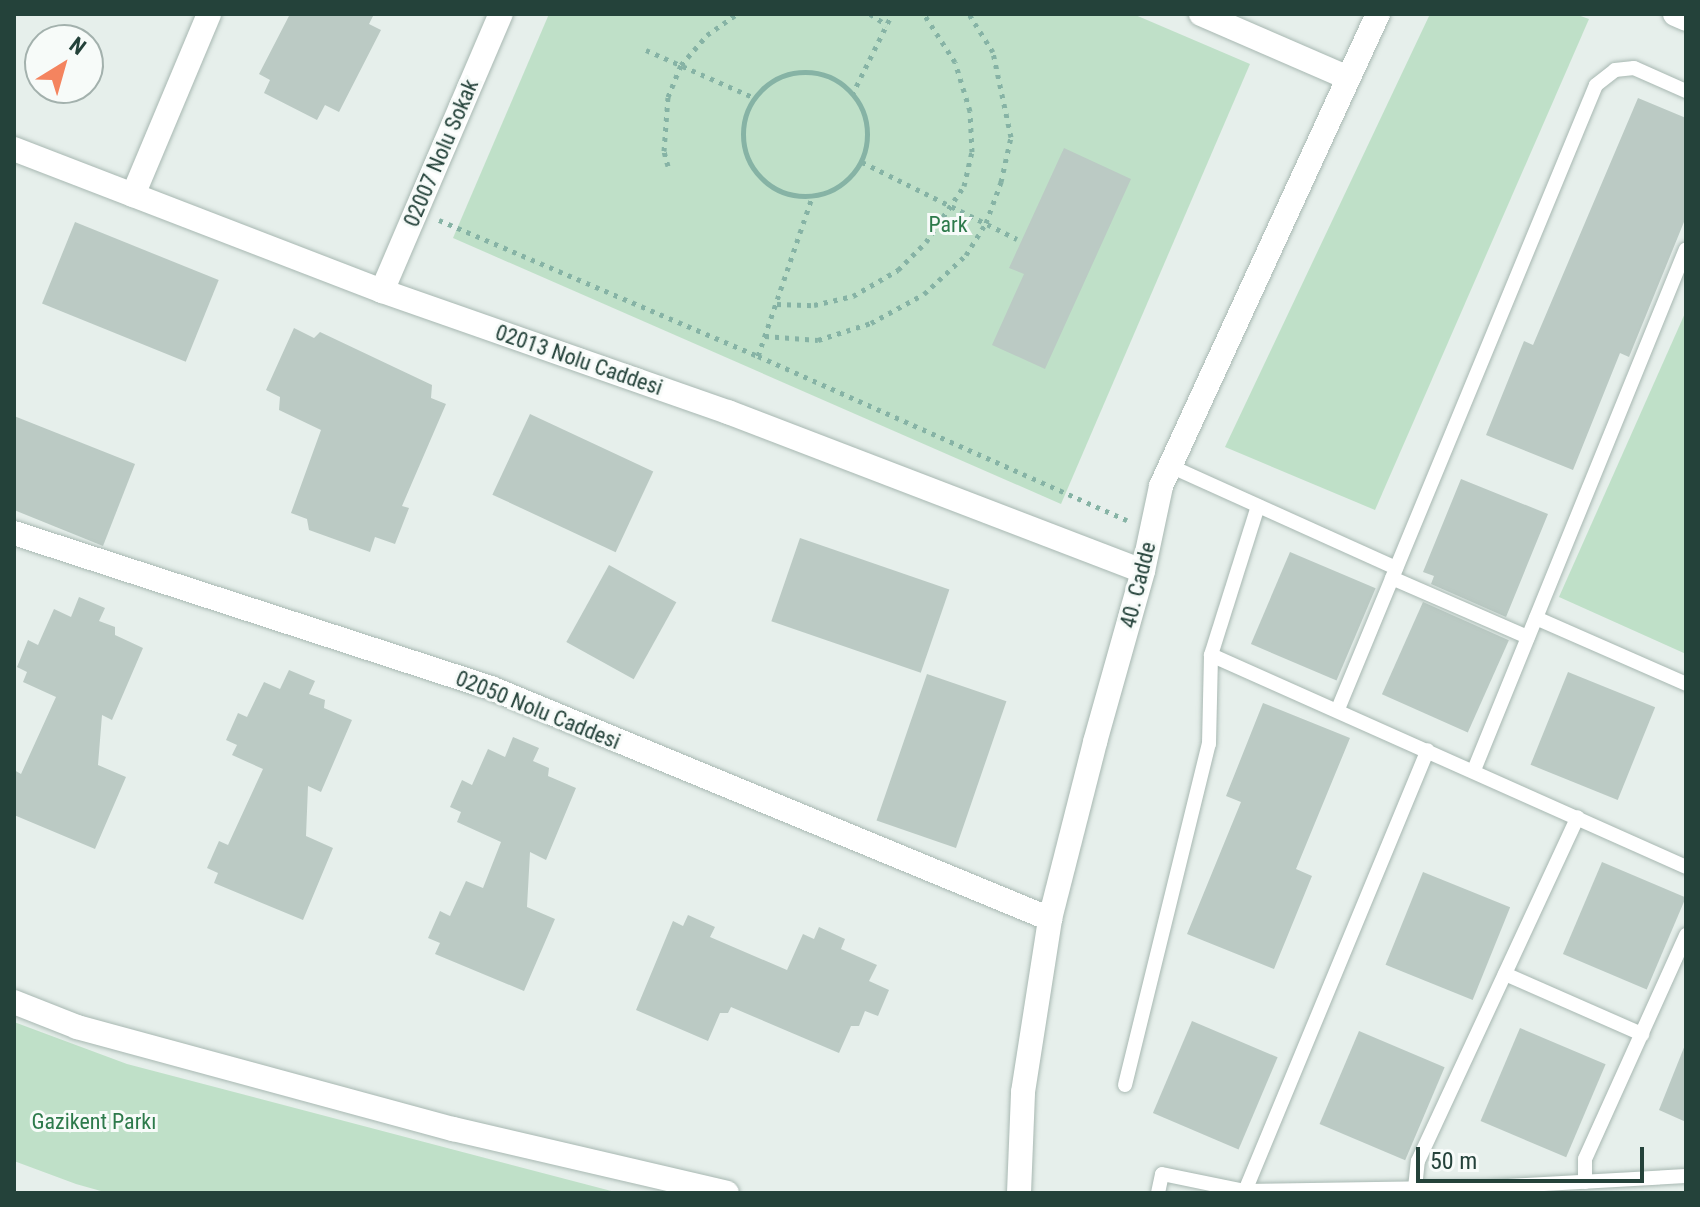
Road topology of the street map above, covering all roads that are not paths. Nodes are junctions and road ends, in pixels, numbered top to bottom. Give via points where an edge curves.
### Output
1 (209, 14) edge
2 (501, 14) edge
3 (1201, 14) edge
4 (1378, 14) edge
5 (1675, 14) edge
6 (1686, 19) edge
7 (1348, 78) junction
8 (1686, 91) edge
9 (14, 149) edge
10 (133, 195) junction
11 (1685, 256) edge
12 (382, 291) junction
13 (1170, 466) junction
14 (1258, 506) junction
15 (14, 533) edge
16 (1143, 571) junction
17 (1394, 573) junction
18 (1536, 618) junction
19 (1528, 637) junction
20 (1211, 655) junction
21 (1686, 684) edge
22 (1338, 709) junction
23 (1428, 750) junction
24 (1474, 770) junction
25 (1578, 817) junction
26 (1686, 867) edge
27 (1050, 919) junction
28 (1686, 935) edge
29 (1505, 974) junction
30 (14, 1002) edge
31 (1642, 1034) junction
32 (1125, 1085) dead end
33 (1686, 1176) edge
34 (1585, 1182) junction
35 (1415, 1188) junction
36 (1245, 1191) edge
37 (727, 1193) edge
38 (1019, 1193) edge
39 (1158, 1193) edge

1 - 10 street
2 - 12 street, 02007 Nolu Sokak
3 - 7 street
4 - 7 street, 40. Cadde
5 - 6 street
7 - 13 street, 40. Cadde
8 - 17 lane via 1634,68 1615,70 1596,85
9 - 10 street, 02013 Nolu Caddesi
10 - 12 street, 02013 Nolu Caddesi
11 - 18 lane
12 - 16 street, 02013 Nolu Caddesi via 728,412
13 - 14 lane
13 - 16 street, 40. Cadde
14 - 17 lane
14 - 20 lane
15 - 27 street, 02050 Nolu Caddesi via 491,688
16 - 27 street, 40. Cadde
17 - 19 lane
17 - 22 lane
18 - 19 lane
18 - 21 lane
19 - 24 lane
20 - 22 lane
20 - 32 lane via 1209,744
22 - 23 lane
23 - 24 lane
23 - 36 lane
24 - 25 lane
25 - 26 lane
25 - 29 lane
27 - 38 street, 40. Cadde via 1023,1092
28 - 31 lane
29 - 31 lane
29 - 35 lane via 1418,1161
30 - 37 street via 77,1027 453,1129
31 - 34 lane via 1585,1159
33 - 34 lane
34 - 35 lane
35 - 36 lane
36 - 39 lane via 1162,1174

